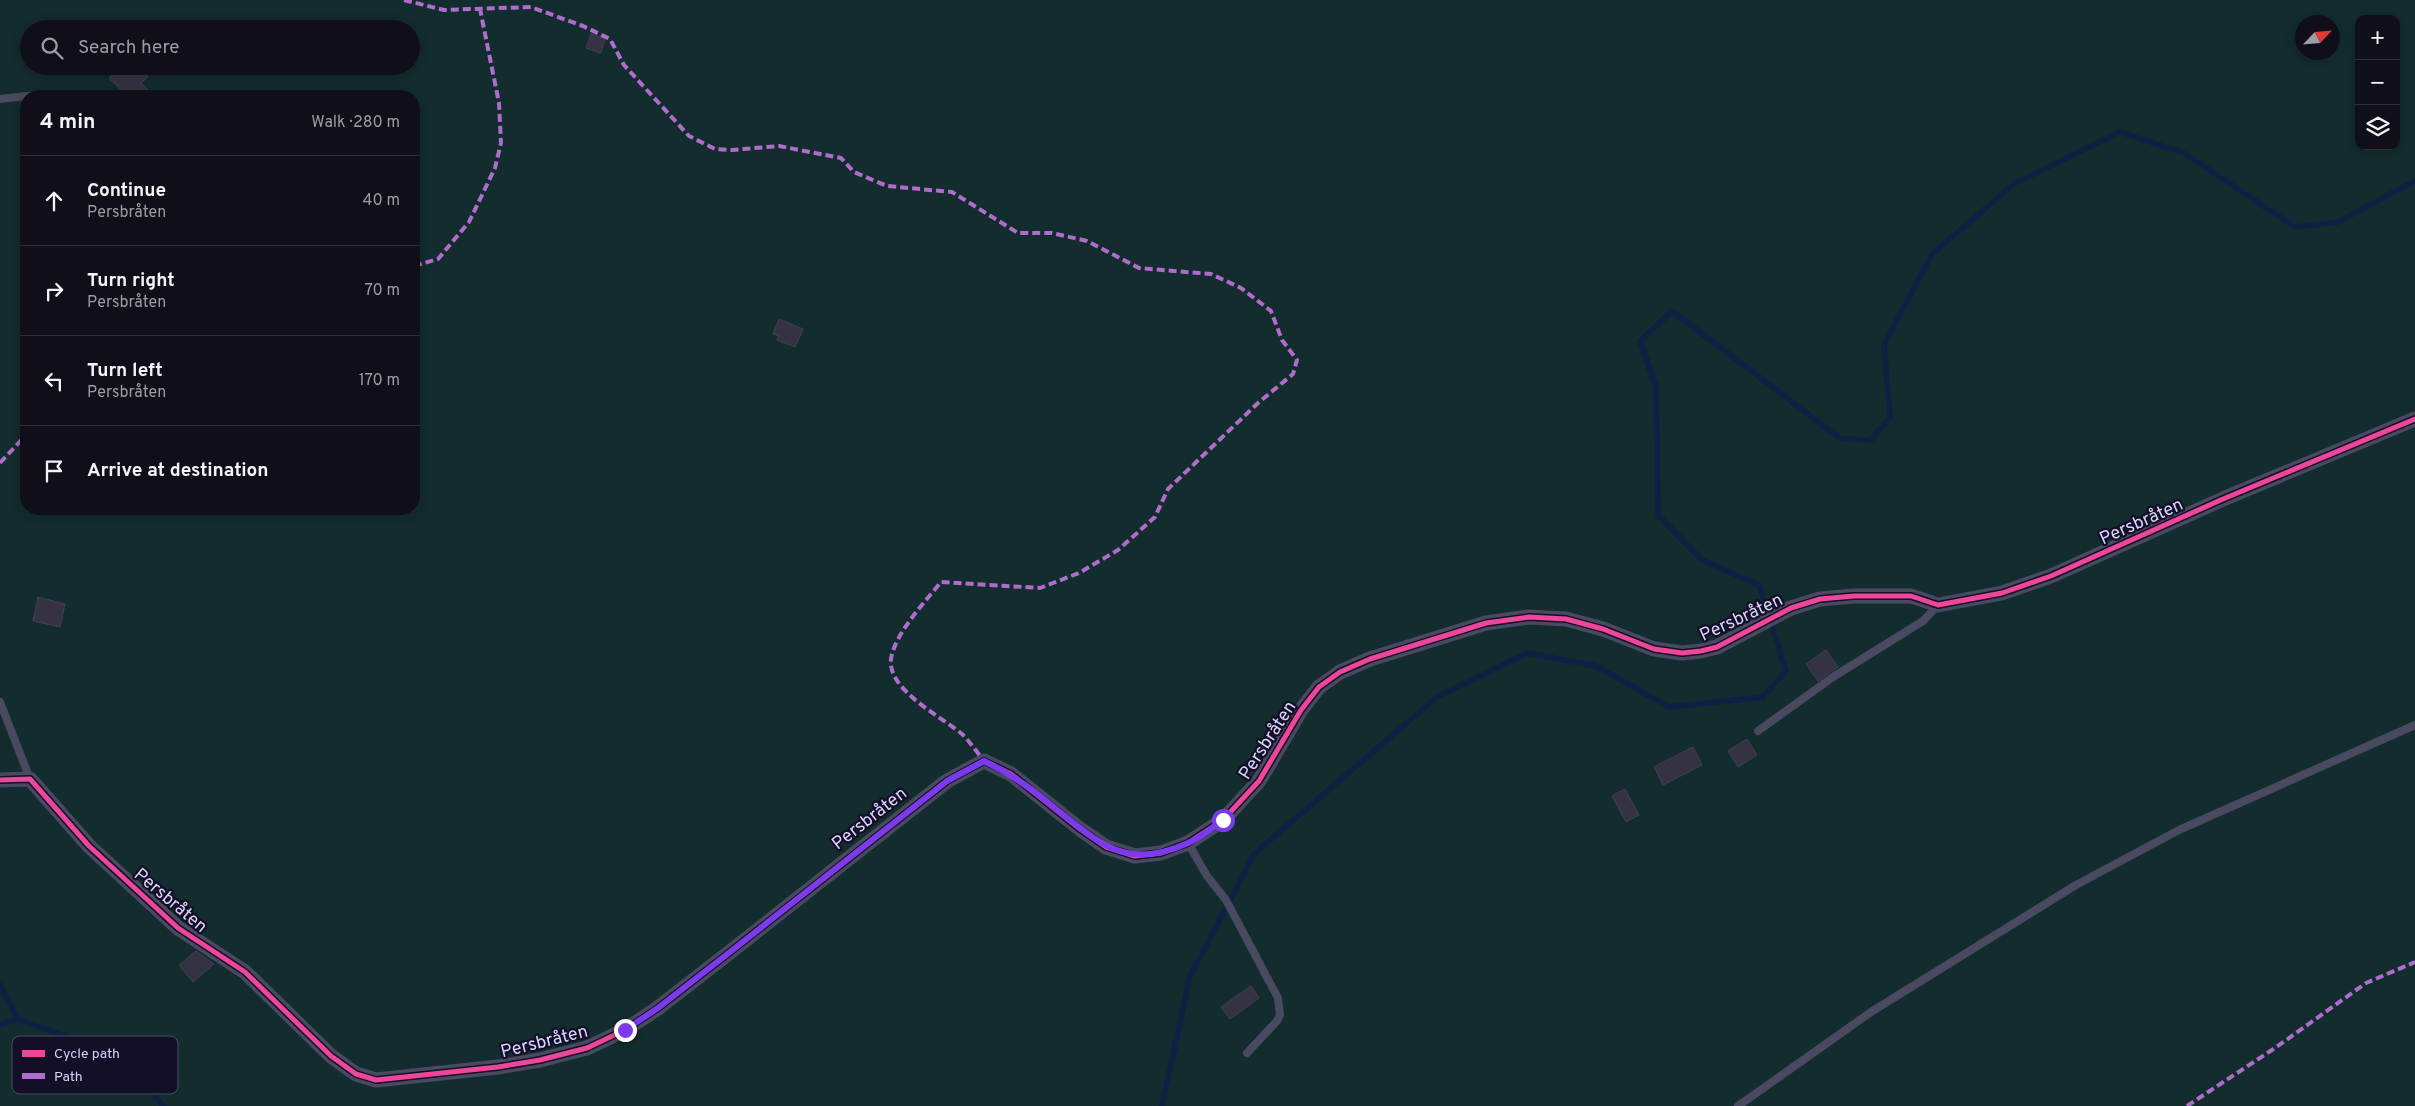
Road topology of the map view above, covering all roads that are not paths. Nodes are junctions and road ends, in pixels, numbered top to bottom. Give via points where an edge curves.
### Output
1 (20, 97) edge
2 (0, 99) edge
3 (2415, 419) edge
4 (1938, 605) junction
5 (0, 702) edge
6 (2415, 725) edge
7 (1758, 731) dead end
8 (30, 779) junction
9 (0, 780) edge
10 (1188, 843) junction
11 (1247, 1053) dead end
12 (1738, 1106) edge

1 - 2 lane
3 - 4 street, Persbråten via 2223,499 2051,576 2002,593
4 - 7 lane via 1923,621 1833,677
4 - 10 street, Persbråten via 1911,596 1854,596 1820,600 1791,608 1717,647 1682,653 1654,649 1566,618 1529,617 1486,623 1370,659 1340,672 1320,688 1300,710 1259,781 1223,820
5 - 8 lane
6 - 12 lane via 2179,830 2076,885 1871,1012
8 - 9 street
8 - 10 street, Persbråten via 89,846 178,928 246,972 337,1060 356,1074 376,1080 540,1060 587,1048 625,1030 658,1008 947,781 984,761 1011,774 1106,847 1135,856 1161,853
10 - 11 lane via 1226,900 1278,998 1280,1015 1277,1021

